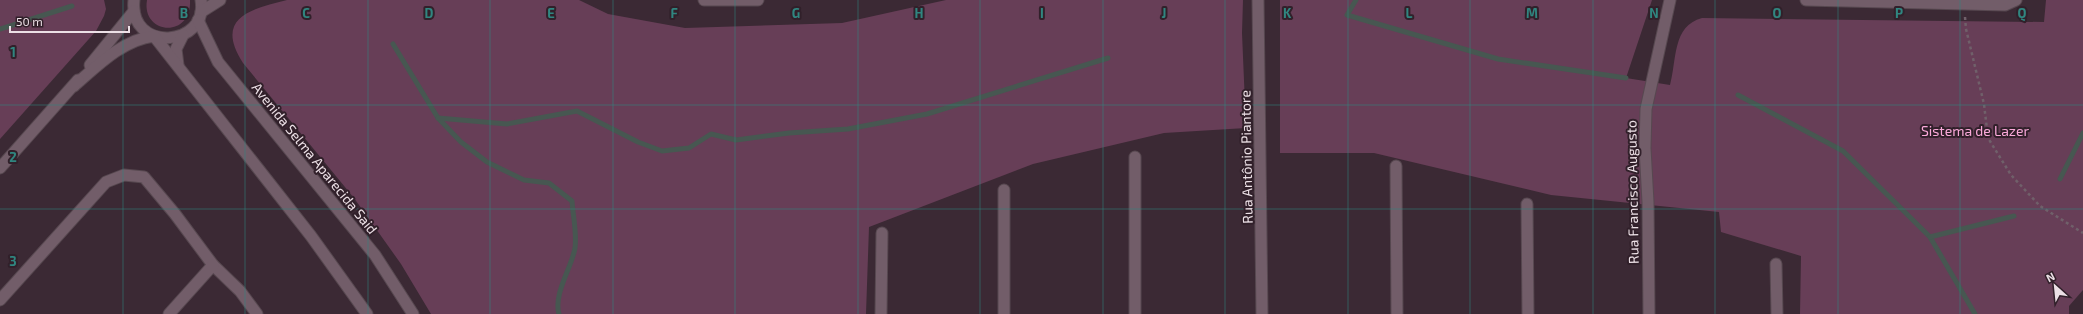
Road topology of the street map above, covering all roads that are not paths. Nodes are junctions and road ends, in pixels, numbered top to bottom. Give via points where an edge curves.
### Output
1 (201, 0) edge
2 (220, 0) edge
3 (704, 0) edge
4 (758, 0) edge
5 (1258, 0) edge
6 (1670, 0) edge
7 (1806, 0) edge
8 (2016, 0) edge
9 (1897, 1) edge
10 (132, 4) edge
11 (199, 16) junction
12 (183, 35) junction
13 (154, 36) junction
14 (179, 68) junction
15 (74, 86) junction
16 (1135, 156) dead end
17 (1396, 166) dead end
18 (0, 168) edge
19 (1004, 190) dead end
20 (1527, 204) dead end
21 (882, 233) dead end
22 (1776, 264) dead end
23 (213, 265) junction
24 (0, 300) edge
25 (169, 314) edge
26 (257, 314) edge
27 (367, 314) edge
28 (413, 314) edge
29 (881, 314) edge
30 (1004, 314) edge
31 (1135, 314) edge
32 (1262, 314) edge
33 (1396, 314) edge
34 (1528, 314) edge
35 (1649, 314) edge
36 (1777, 314) edge

1 - 11 street
2 - 11 street
3 - 4 street
5 - 32 street, Rua Antônio Piantore
6 - 35 street, Rua Francisco Augusto via 1646,109 1644,148 1648,202
7 - 9 street
8 - 9 street via 2005,5
10 - 13 street via 139,24
10 - 15 street
11 - 12 street via 191,30
11 - 28 street, Avenida Selma Aparecida Said via 218,62 375,255
12 - 13 street via 174,38
12 - 14 street via 176,49
13 - 14 street
13 - 15 street via 144,37 119,49
14 - 27 street via 311,236
15 - 18 street
16 - 31 street
17 - 33 street
19 - 30 street
20 - 34 street
21 - 29 street
22 - 36 street
23 - 24 street via 144,177 124,175 106,182
23 - 25 street
23 - 26 street via 240,291

